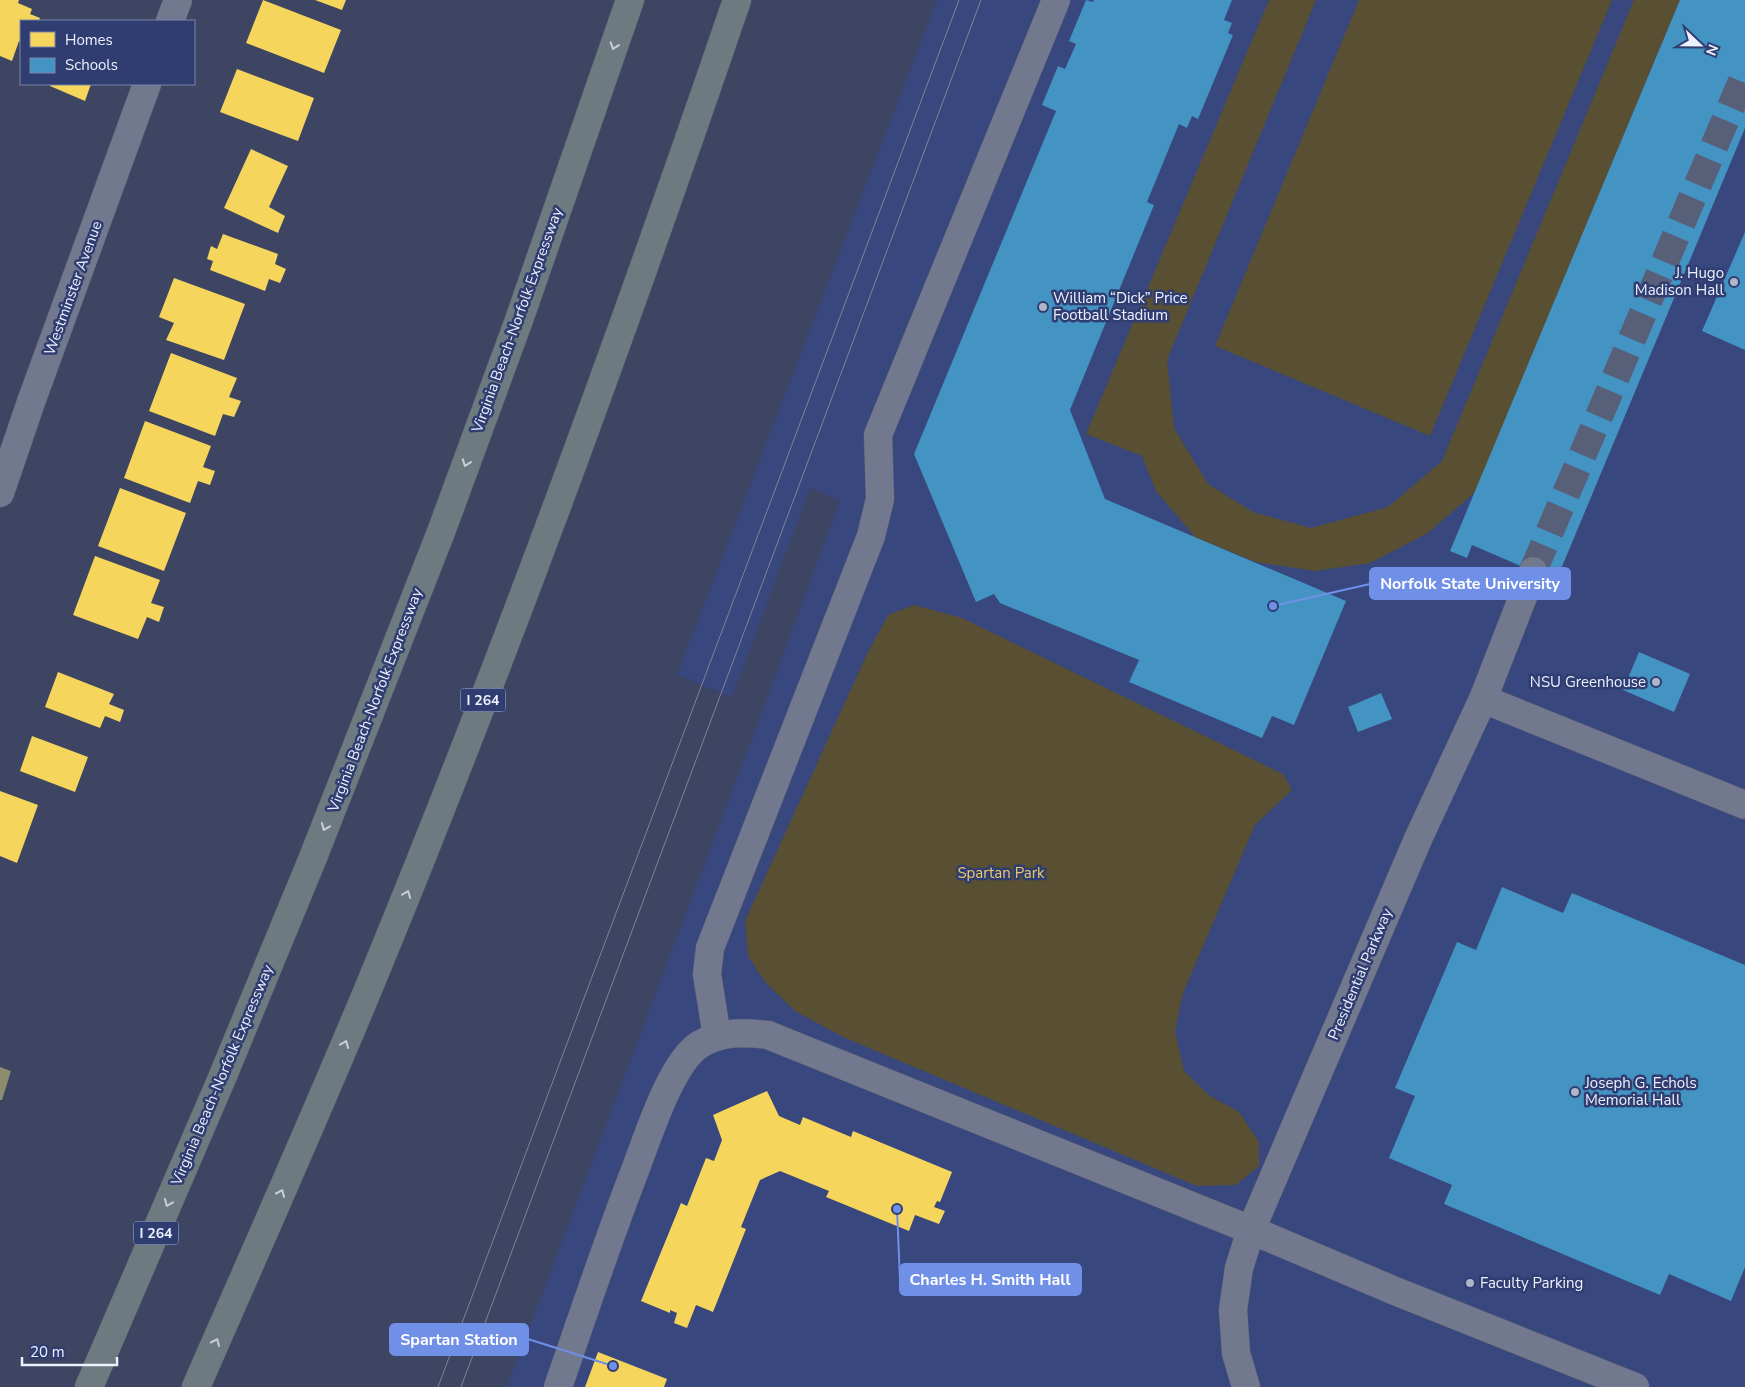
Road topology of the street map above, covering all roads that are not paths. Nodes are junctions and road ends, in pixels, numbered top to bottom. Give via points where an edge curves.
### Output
1 (178, 0) edge
2 (630, 0) edge
3 (737, 0) edge
4 (1056, 0) edge
5 (170, 20) edge
6 (147, 85) edge
7 (0, 493) edge
8 (1533, 571) tunnel mouth
9 (1483, 699) junction
10 (1745, 805) edge
11 (717, 1037) junction
12 (1251, 1230) junction
13 (89, 1387) edge
14 (196, 1387) edge
15 (558, 1387) edge
16 (1246, 1387) edge
17 (1635, 1387) edge

1 - 5 street
2 -> 13 highway, Virginia Beach-Norfolk Expressway / I 264 via 522,311 440,532 319,842
14 -> 3 highway, I 264 via 374,974 505,645 626,319
4 - 11 street via 878,435 880,499 871,536 710,948 707,974
6 - 7 street, Westminster Avenue
8 - 9 street, Presidential Parkway
9 - 10 street
9 - 12 street, Presidential Parkway via 1418,839
11 - 12 street via 743,1032 768,1035
11 - 15 street via 698,1046 684,1060 665,1093 608,1242
12 - 16 street, Presidential Parkway via 1238,1268 1233,1310 1236,1353
12 - 17 street

